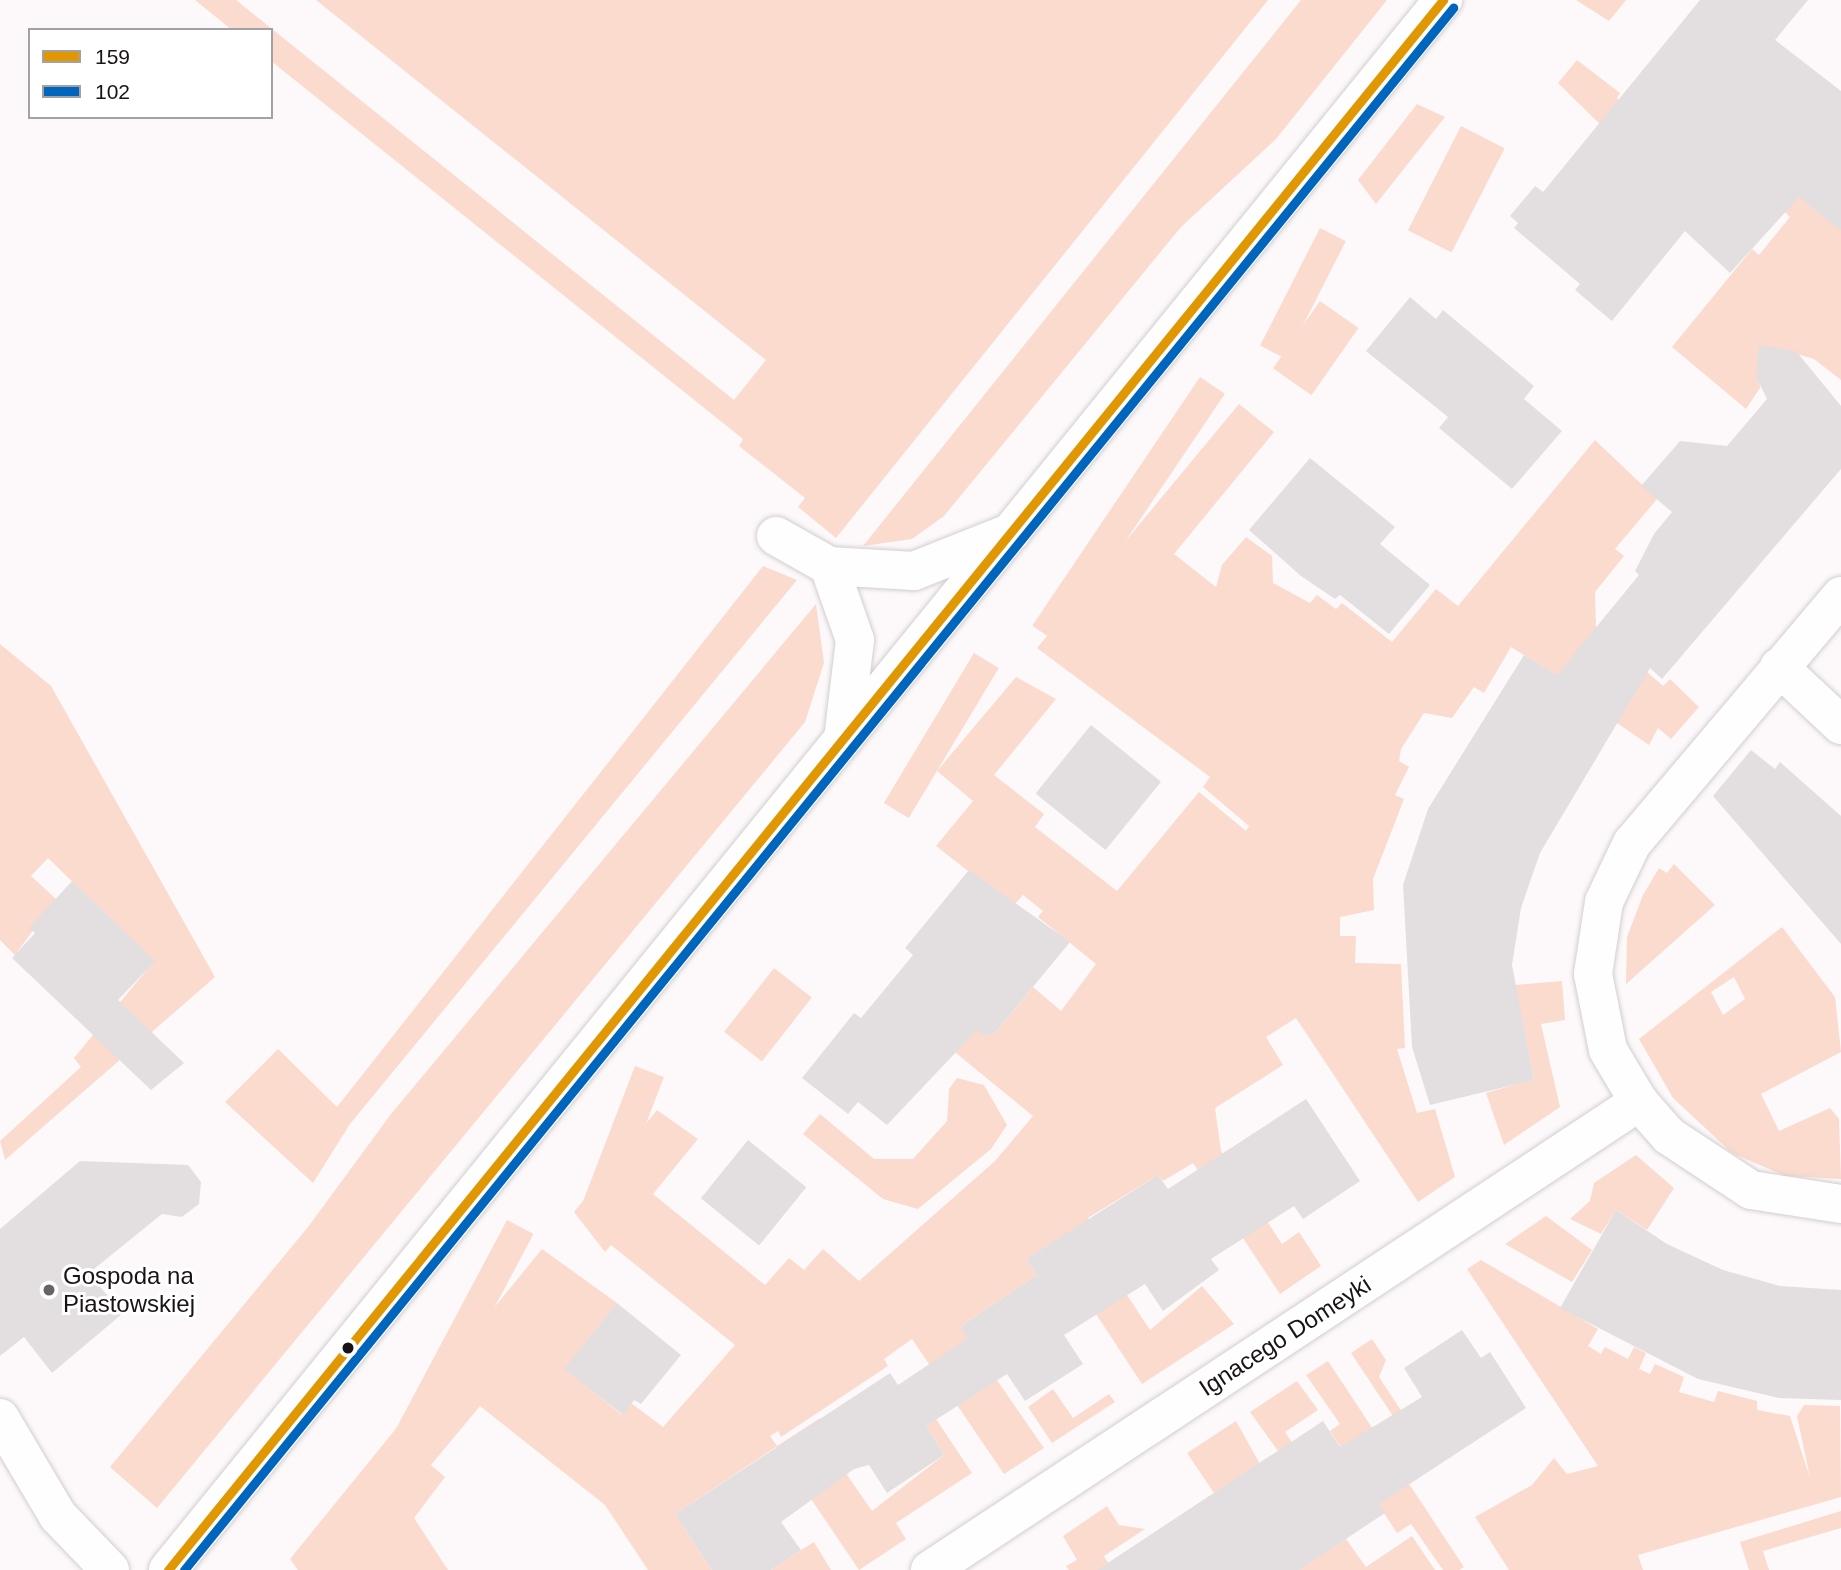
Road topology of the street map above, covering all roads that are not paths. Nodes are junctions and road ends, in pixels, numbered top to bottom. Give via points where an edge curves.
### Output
1 (1443, 0) edge
2 (1020, 528) junction
3 (776, 536) dead end
4 (829, 566) junction
5 (1841, 596) edge
6 (1780, 667) junction
7 (1841, 725) edge
8 (842, 744) junction
9 (1639, 1102) junction
10 (1841, 1204) edge
11 (0, 1418) edge
12 (186, 1563) edge
13 (110, 1570) edge
14 (930, 1570) edge

1 - 2 street
2 - 4 street via 914,571
2 - 8 street
3 - 4 street
4 - 8 street via 855,640
5 - 6 street
6 - 7 street
6 - 9 street via 1653,815 1604,902 1594,961 1597,1014 1608,1050
8 - 12 street
9 - 10 street via 1677,1142 1724,1176 1791,1200
9 - 14 street, Ignacego Domeyki
11 - 13 street via 58,1516

